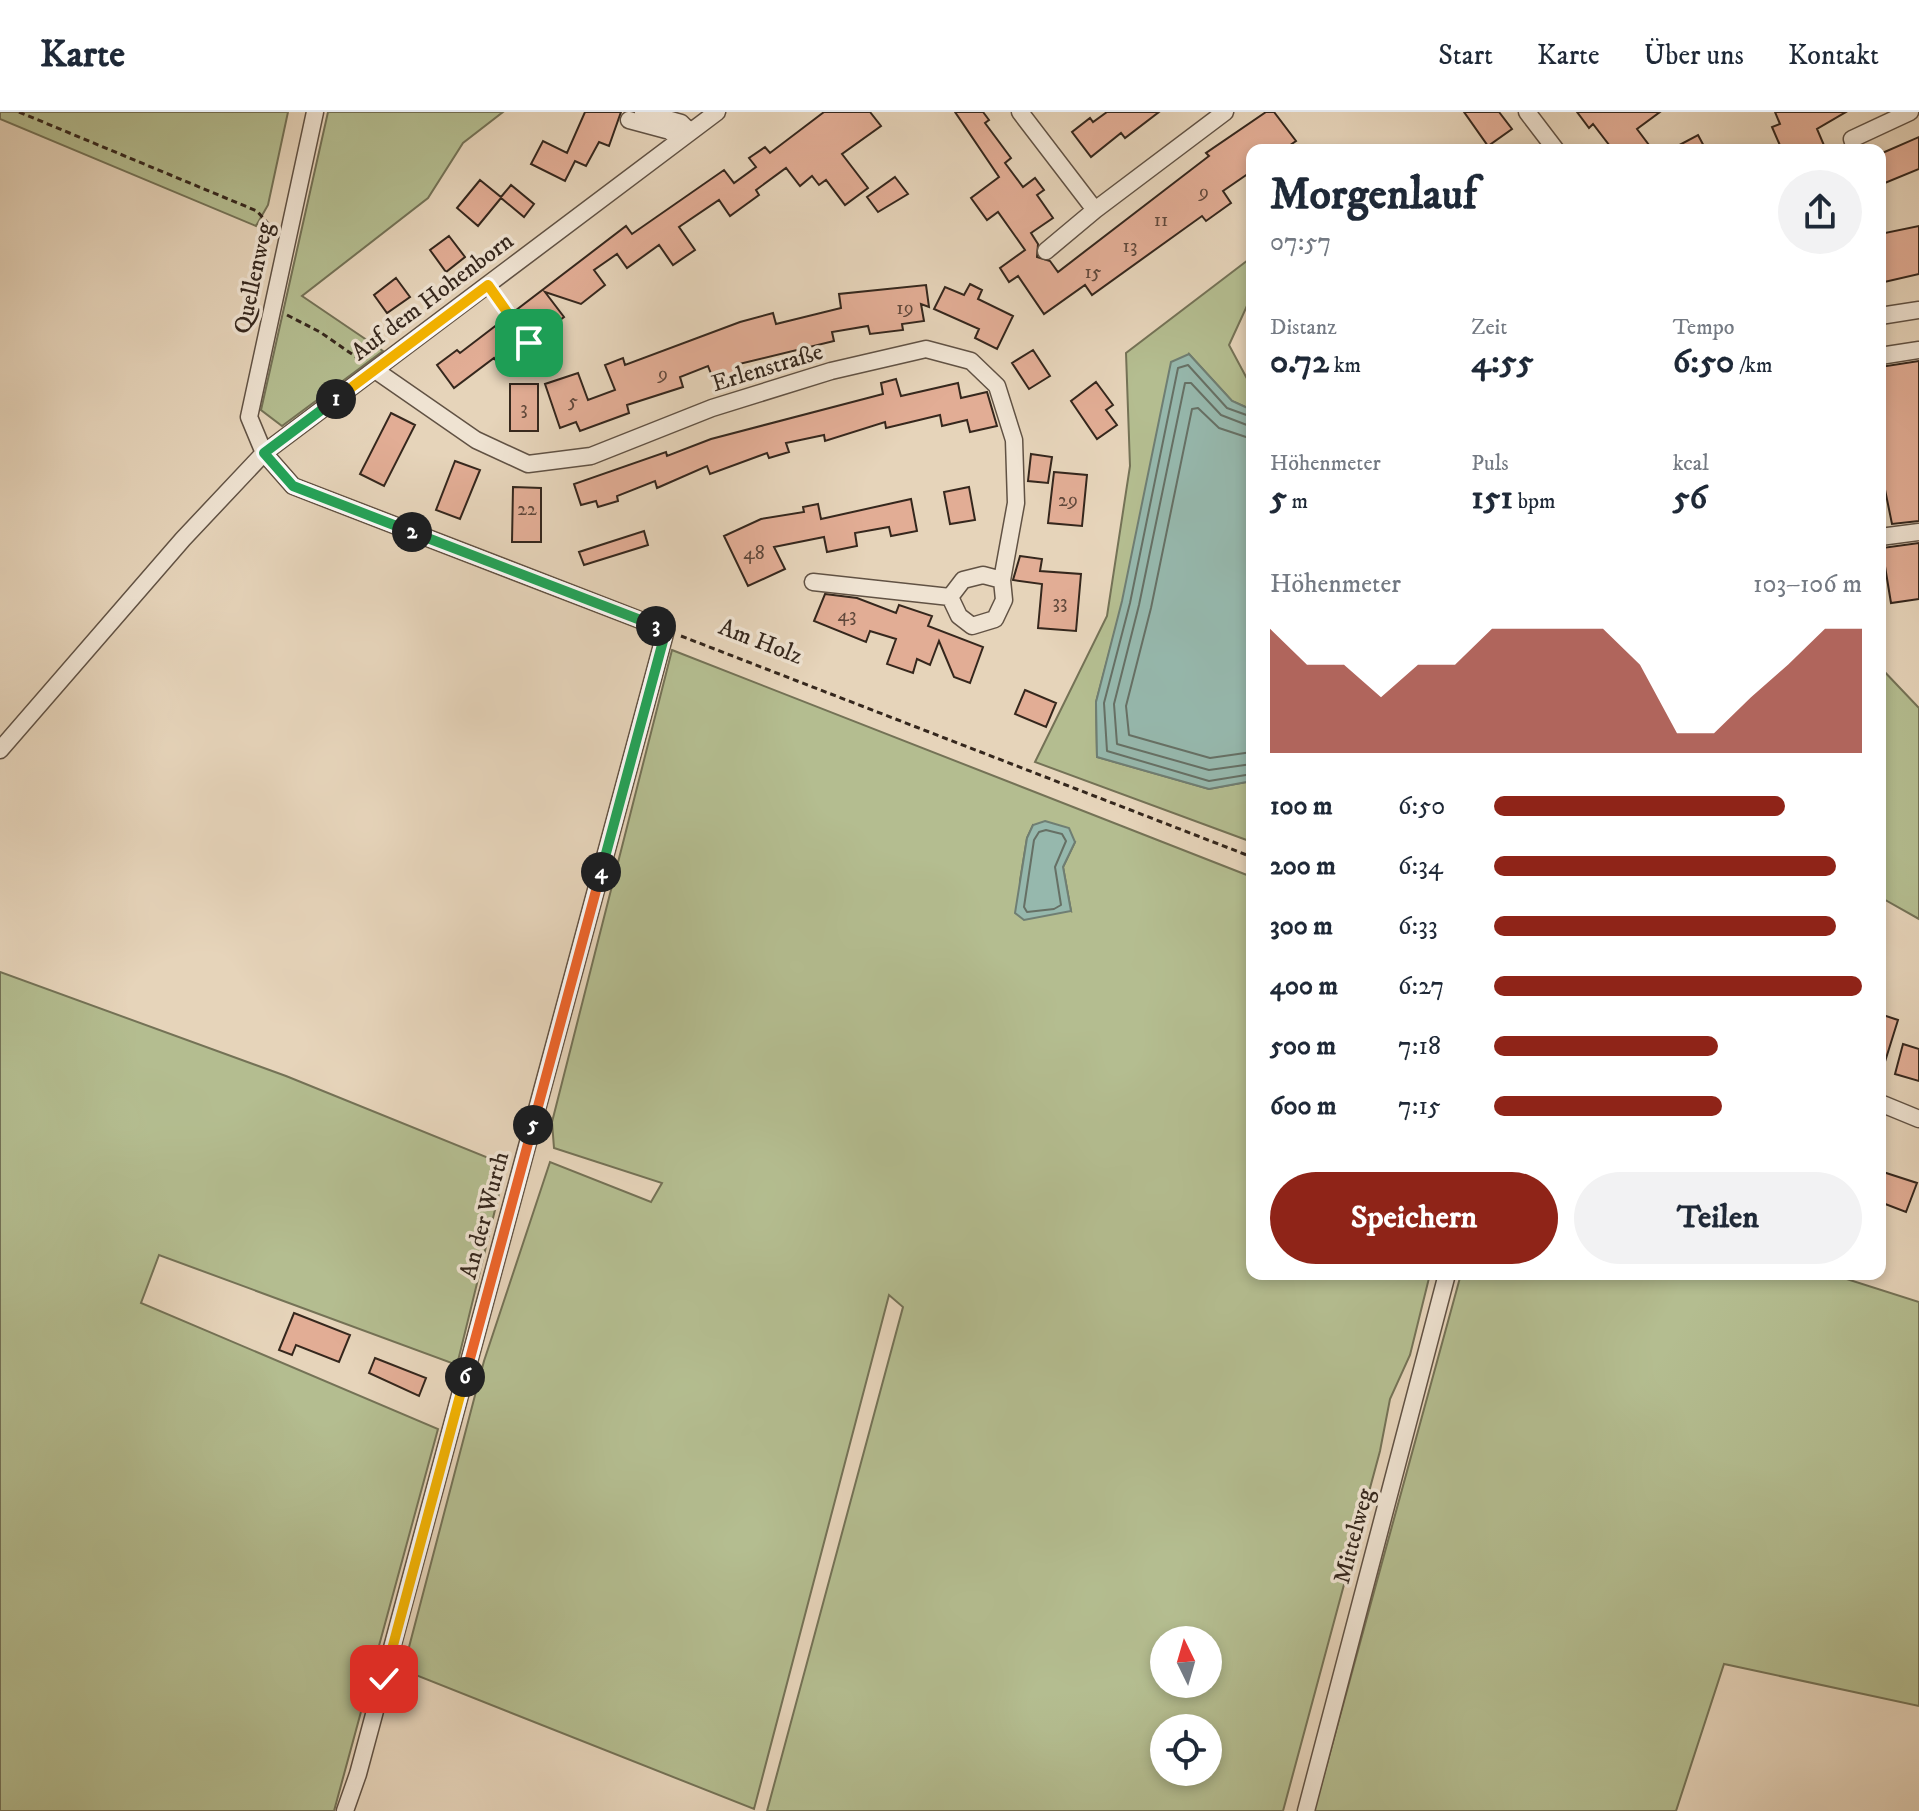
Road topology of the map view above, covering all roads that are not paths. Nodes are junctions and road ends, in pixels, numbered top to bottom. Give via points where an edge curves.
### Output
1 (315, 112) edge
2 (717, 112) edge
3 (1020, 112) edge
4 (1225, 112) edge
5 (1910, 112) edge
6 (1533, 114) edge
7 (636, 116) edge
8 (684, 136) junction
9 (1552, 144) edge
10 (1854, 144) edge
11 (1095, 210) junction
12 (1046, 251) dead end
13 (1919, 310) edge
14 (1886, 315) edge
15 (1919, 350) edge
16 (1886, 355) edge
17 (375, 370) junction
18 (264, 453) junction
19 (1919, 532) edge
20 (1886, 536) edge
21 (1002, 580) junction
22 (813, 582) dead end
23 (950, 597) junction
24 (0, 750) edge
25 (1886, 1105) edge
26 (1919, 1119) edge
27 (1445, 1280) edge
28 (345, 1811) edge
29 (1306, 1811) edge

1 - 18 street, Quellenweg via 249,417
2 - 8 street, Auf dem Hohenborn
3 - 11 street
4 - 11 street
5 - 10 street via 1852,139
6 - 9 street
7 - 8 street
8 - 17 street, Auf dem Hohenborn
11 - 12 street
13 - 14 street
15 - 16 street
17 - 18 street, Auf dem Hohenborn
17 - 21 street, Erlenstraße via 476,440 528,464 591,456 712,408 831,371 926,349 971,361 997,386 1014,440 1016,503
18 - 24 street, Auf dem Hohenborn
18 - 28 street, An der Wurth via 293,486 666,630
19 - 20 street
21 - 23 street via 983,575 963,580
21 - 23 street, Erlenstraße via 1004,600 995,619 972,626 959,616
22 - 23 street
25 - 26 street
27 - 29 street, Mittelweg

